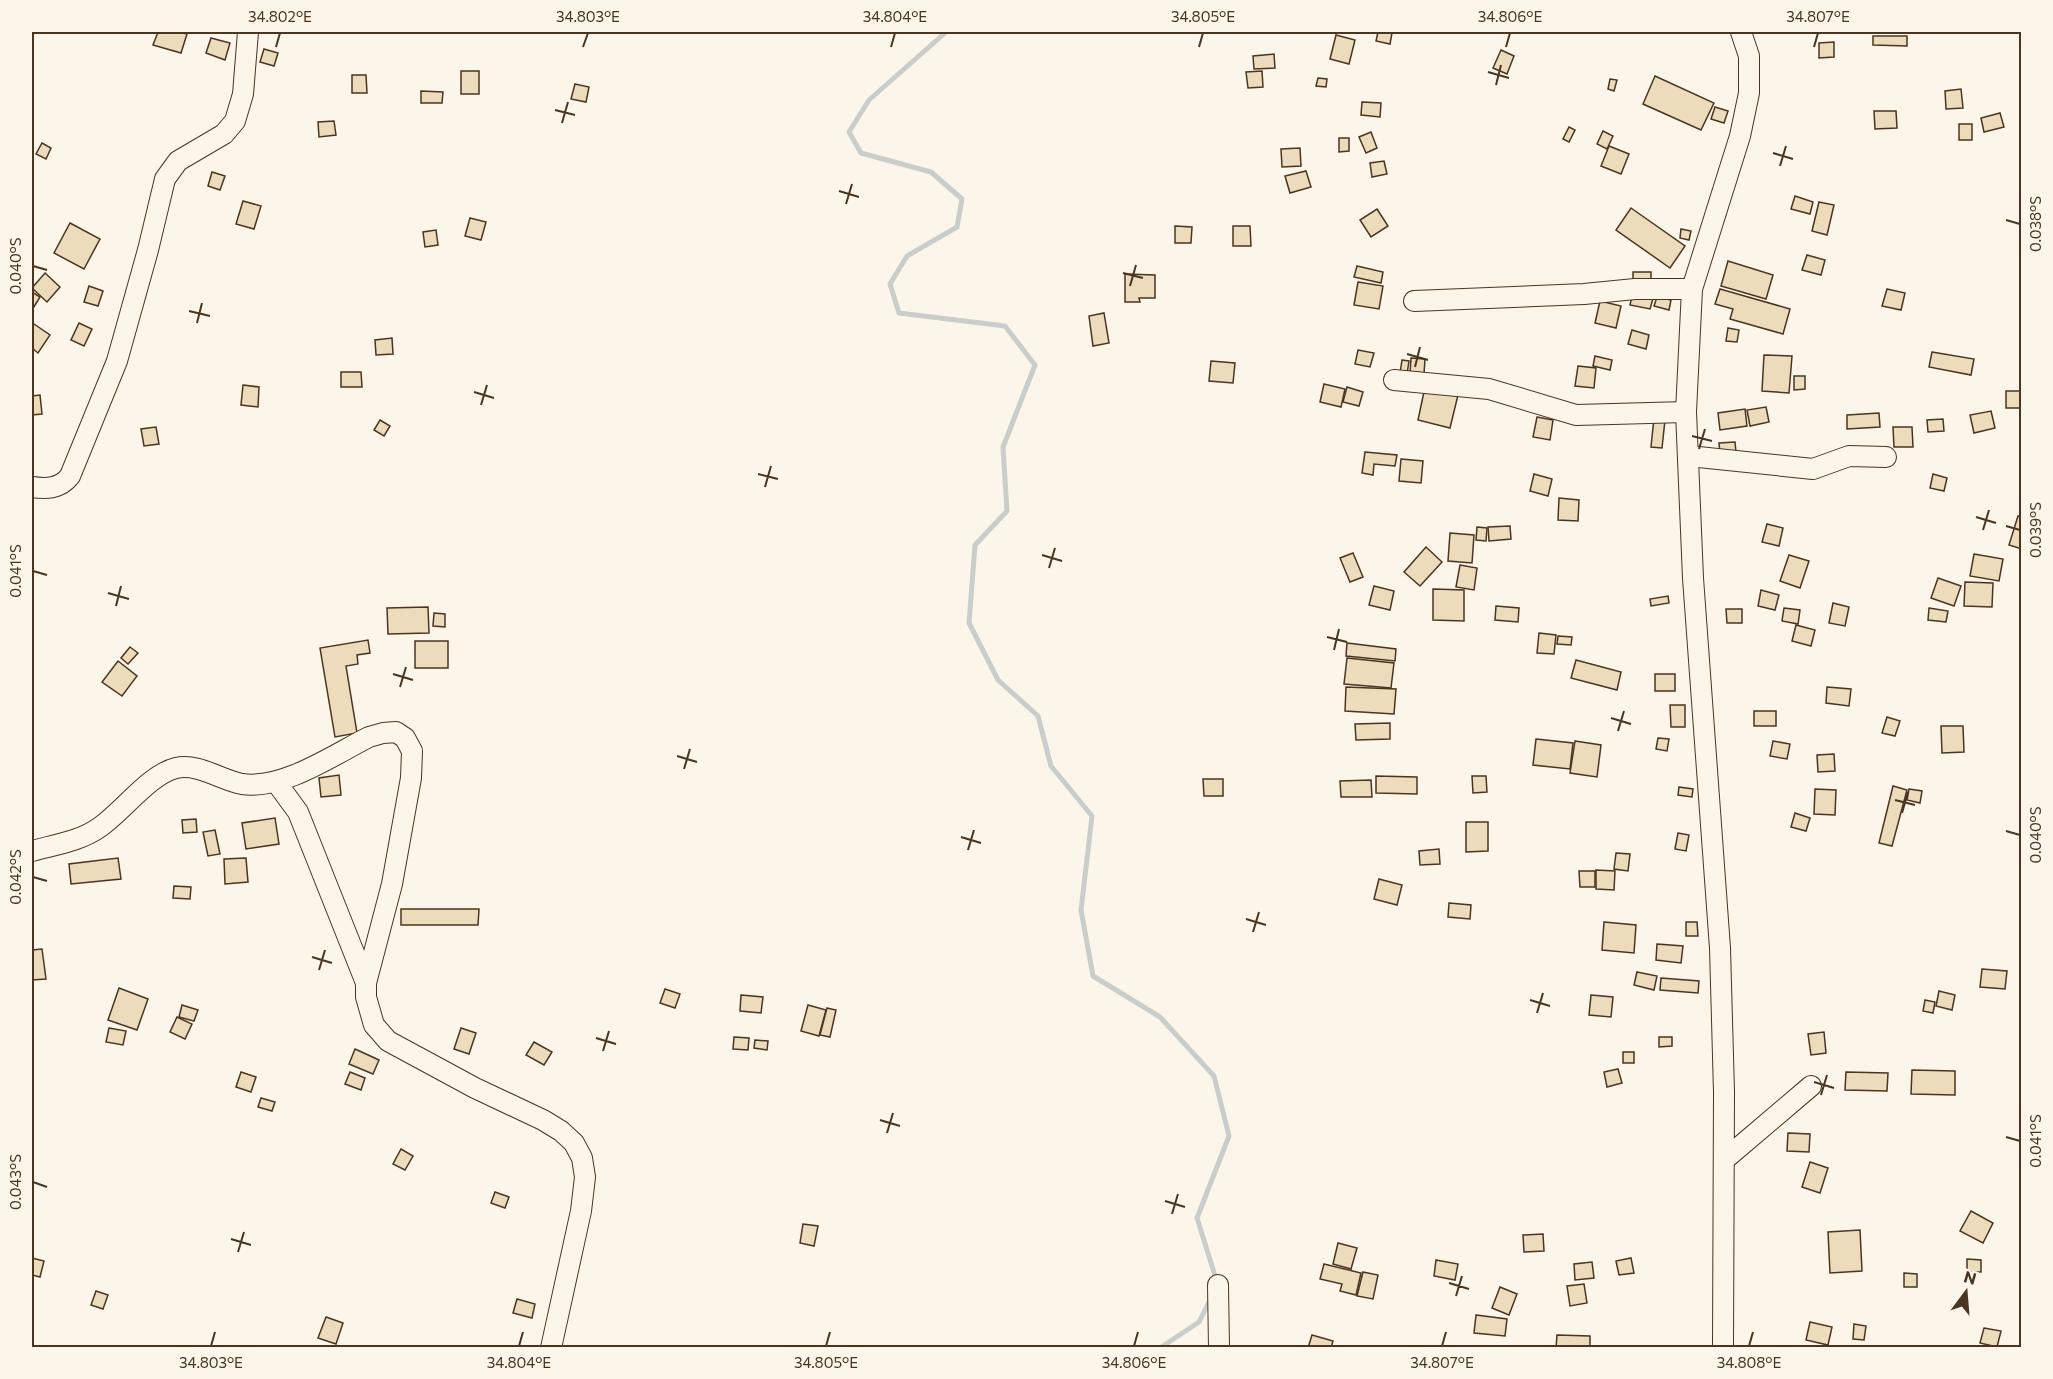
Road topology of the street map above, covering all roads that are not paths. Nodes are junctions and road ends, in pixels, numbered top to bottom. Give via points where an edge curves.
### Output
1 (248, 32) edge
2 (1741, 32) edge
3 (1692, 289) junction
4 (1414, 301) dead end
5 (1394, 380) dead end
6 (1686, 412) junction
7 (1689, 456) junction
8 (1886, 457) dead end
9 (32, 487) edge
10 (276, 782) junction
11 (32, 851) edge
12 (366, 983) junction
13 (1812, 1086) dead end
14 (1724, 1160) junction
15 (1218, 1285) dead end
16 (552, 1347) edge
17 (1219, 1347) edge
18 (1723, 1347) edge

1 - 9 street via 243,94 235,121 224,134 178,161 165,179 117,361 70,476 55,487
2 - 3 street via 1749,56 1749,93 1740,136
3 - 4 street
3 - 6 street
5 - 6 street via 1489,388 1576,415
6 - 7 street
7 - 8 street via 1814,469 1849,456
7 - 14 street via 1694,590 1720,948
10 - 11 street via 244,784 190,767 176,768 159,777 100,827 80,838
10 - 12 street via 298,812
10 - 12 street via 382,733 396,732 412,750 411,778 392,884
12 - 16 street via 374,1025 388,1041 543,1120 574,1143 582,1158 585,1177 581,1211
13 - 14 street
14 - 18 street
15 - 17 street

